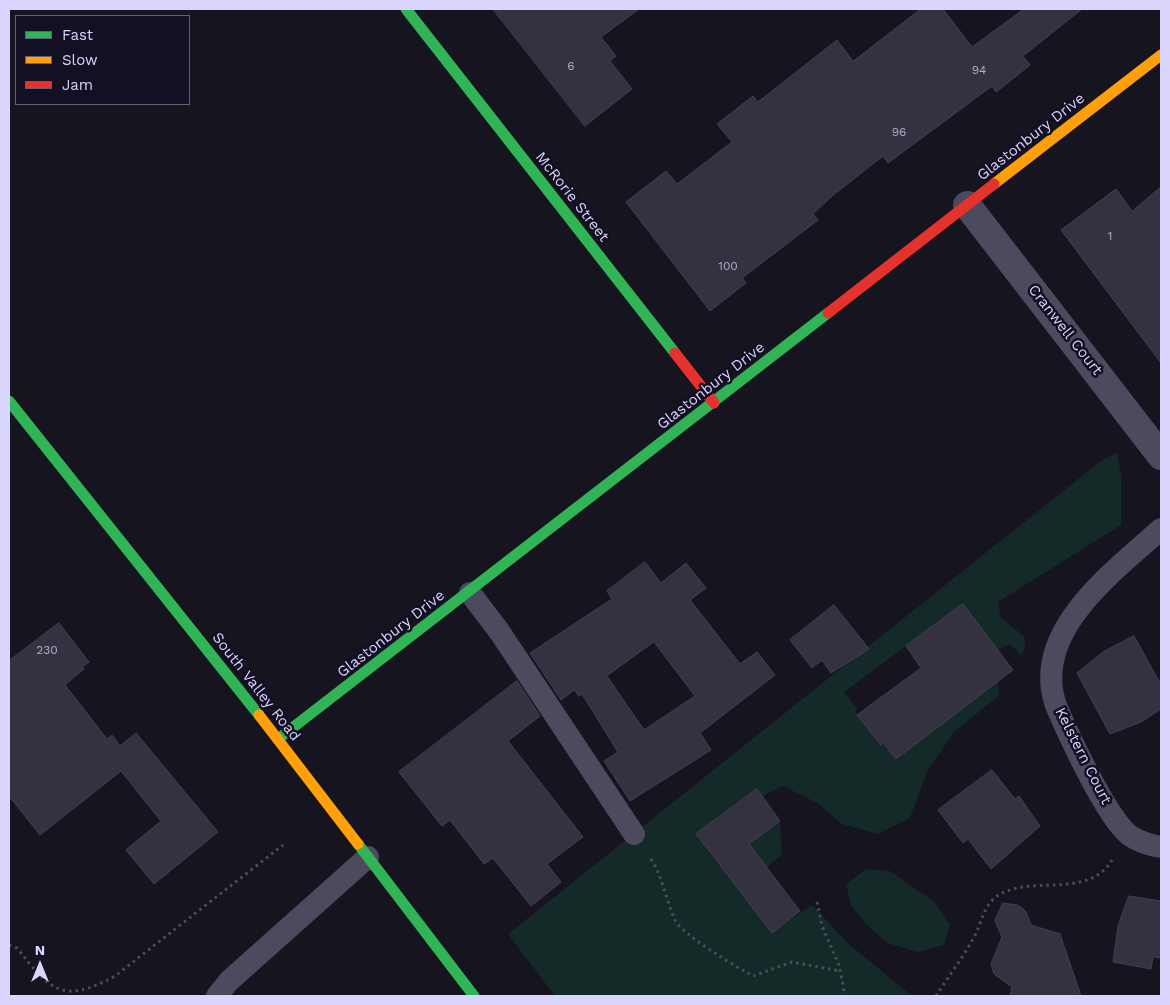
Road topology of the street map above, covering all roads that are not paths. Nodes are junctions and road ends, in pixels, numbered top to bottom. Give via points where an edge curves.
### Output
1 (406, 9) edge
2 (1161, 55) edge
3 (967, 205) junction
4 (9, 401) edge
5 (714, 403) junction
6 (1161, 456) edge
7 (1161, 529) edge
8 (470, 593) junction
9 (278, 739) junction
10 (634, 834) road end
11 (1161, 847) edge
12 (368, 856) junction
13 (217, 996) edge
14 (474, 996) edge

1 - 5 street, McRorie Street
2 - 3 street, Glastonbury Drive
3 - 5 street, Glastonbury Drive
3 - 6 street, Cranwell Court
4 - 9 street, South Valley Road
5 - 8 street, Glastonbury Drive
7 - 11 lane, Kelstern Court via 1076,613 1056,643 1052,671 1054,702 1104,800 1128,834 1146,844
8 - 9 street, Glastonbury Drive
8 - 10 lane
9 - 12 street, South Valley Road
12 - 13 lane via 229,981
12 - 14 street, South Valley Road

